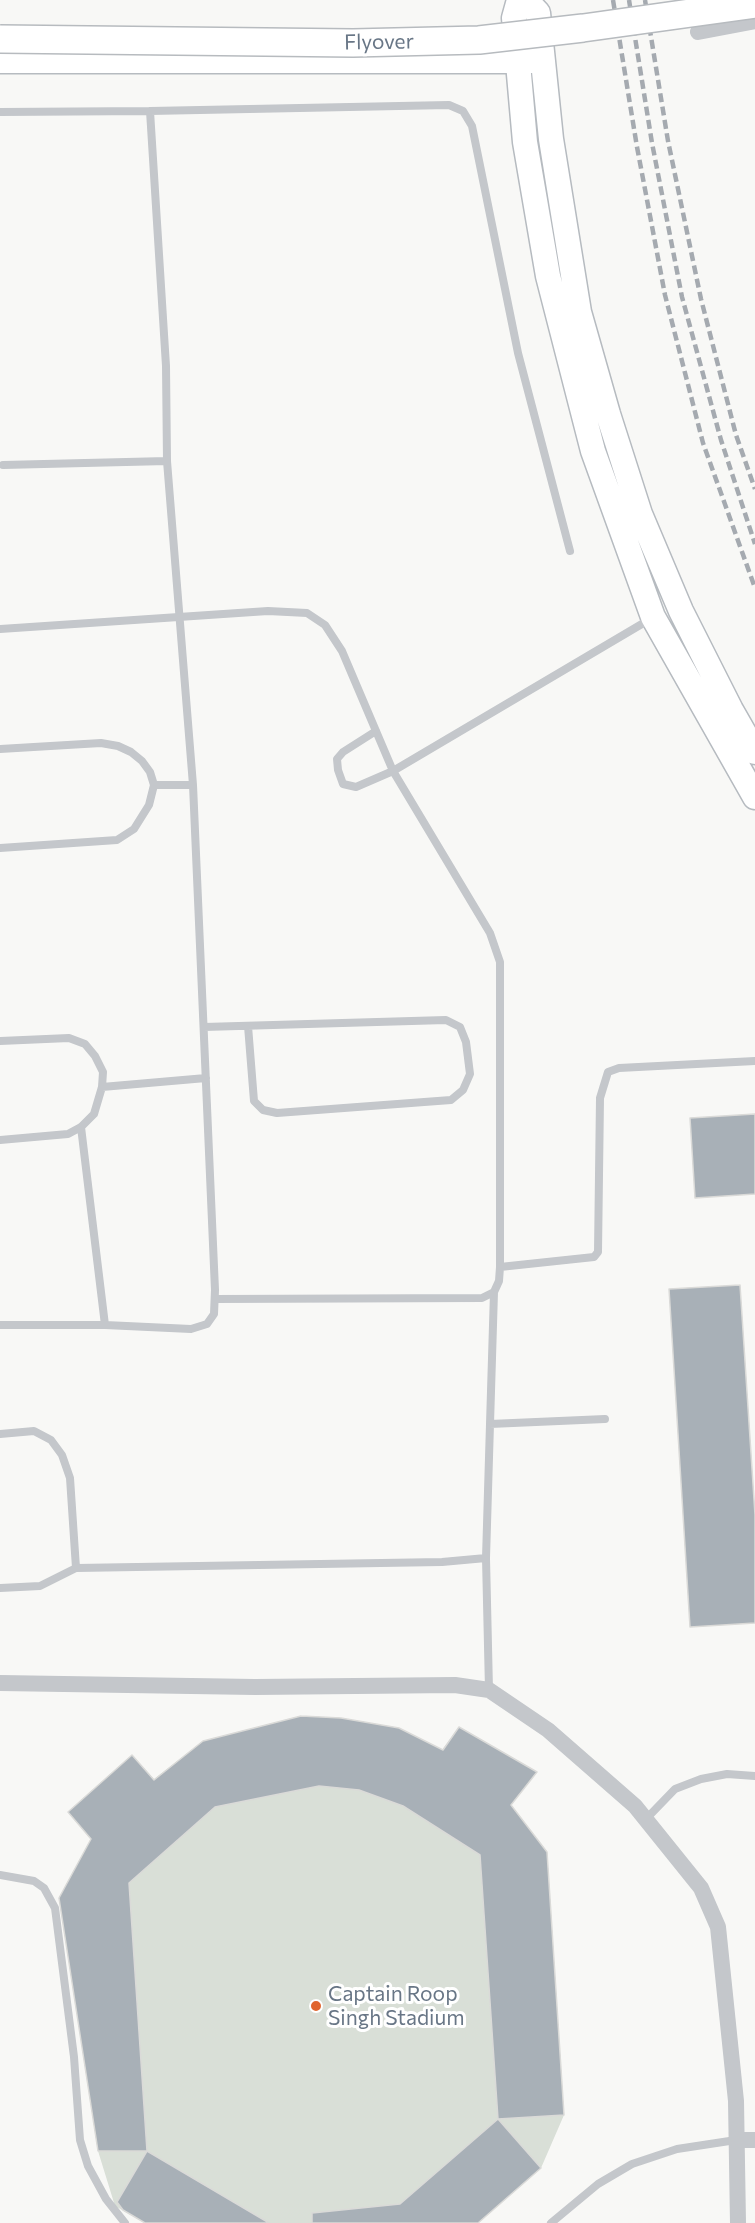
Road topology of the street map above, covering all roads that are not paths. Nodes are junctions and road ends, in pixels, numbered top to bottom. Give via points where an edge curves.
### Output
1 (519, 0) edge
2 (526, 0) edge
3 (755, 4) edge
4 (755, 21) edge
5 (698, 32) dead end
6 (0, 39) edge
7 (543, 60) junction
8 (0, 61) edge
9 (518, 62) junction
10 (150, 111) junction
11 (0, 112) edge
12 (167, 461) junction
13 (3, 465) dead end
14 (570, 551) dead end
15 (178, 616) junction
16 (653, 617) junction
17 (0, 629) edge
18 (376, 731) junction
19 (0, 749) edge
20 (755, 752) edge
21 (393, 771) junction
22 (154, 785) junction
23 (193, 785) junction
24 (755, 797) edge
25 (0, 848) edge
26 (248, 1026) junction
27 (204, 1027) junction
28 (0, 1041) edge
29 (755, 1061) edge
30 (206, 1078) junction
31 (102, 1087) junction
32 (81, 1127) junction
33 (0, 1140) edge
34 (500, 1267) junction
35 (494, 1292) junction
36 (215, 1299) junction
37 (105, 1325) junction
38 (0, 1326) edge
39 (605, 1419) dead end
40 (490, 1424) junction
41 (0, 1434) edge
42 (486, 1558) junction
43 (76, 1568) junction
44 (0, 1588) edge
45 (0, 1683) edge
46 (489, 1690) junction
47 (755, 1776) edge
48 (646, 1819) junction
49 (0, 1875) edge
50 (736, 2140) junction
51 (755, 2140) edge
52 (125, 2223) edge
53 (551, 2223) edge
54 (738, 2223) edge

1 - 9 street via 514,18
2 - 7 street via 538,13
3 - 6 main road, Flyover, bridge via 478,40 353,43
4 - 5 street
7 - 9 street
7 - 20 street via 551,139 579,312 608,414 640,514 681,611
8 - 9 street
9 - 16 street via 525,142 548,276 593,451
10 - 11 lane
10 - 12 lane via 166,366
10 - 14 lane via 449,105 463,111 472,126 518,353
12 - 13 lane
12 - 15 lane
15 - 17 lane
15 - 18 lane via 307,613 325,625 342,651
15 - 23 lane
16 - 21 lane
16 - 24 street
18 - 21 lane
18 - 21 lane via 337,759 343,784 356,787
19 - 22 lane via 101,742 131,752 150,772
21 - 34 lane via 490,933 500,962
22 - 23 lane
22 - 25 lane via 149,805 134,829 117,840
23 - 27 lane
26 - 26 lane via 446,1020 460,1027 470,1074 463,1090 451,1100 277,1113 263,1110 254,1101
26 - 27 lane
27 - 30 lane
28 - 31 lane via 69,1038 85,1044 103,1072
29 - 34 lane via 619,1068 608,1072 600,1098 598,1252 594,1257
30 - 31 lane
30 - 36 lane
31 - 32 lane via 94,1114
32 - 33 lane via 68,1134
32 - 37 lane
34 - 35 lane
35 - 36 lane via 482,1298
35 - 40 lane
36 - 37 lane via 214,1314 207,1324 191,1329
37 - 38 lane
39 - 40 lane
40 - 42 lane
41 - 43 lane via 34,1431 51,1440 62,1455 70,1478
42 - 43 lane
42 - 46 lane
43 - 44 lane via 40,1586
45 - 46 street via 455,1685
46 - 48 street via 548,1730
47 - 48 lane via 727,1774 675,1789
48 - 50 street via 701,1888 718,1927 736,2101
49 - 52 lane via 34,1881 44,1888 55,1908 80,2140 88,2166
50 - 51 street
50 - 53 lane via 677,2149 632,2164 598,2184
50 - 54 street

